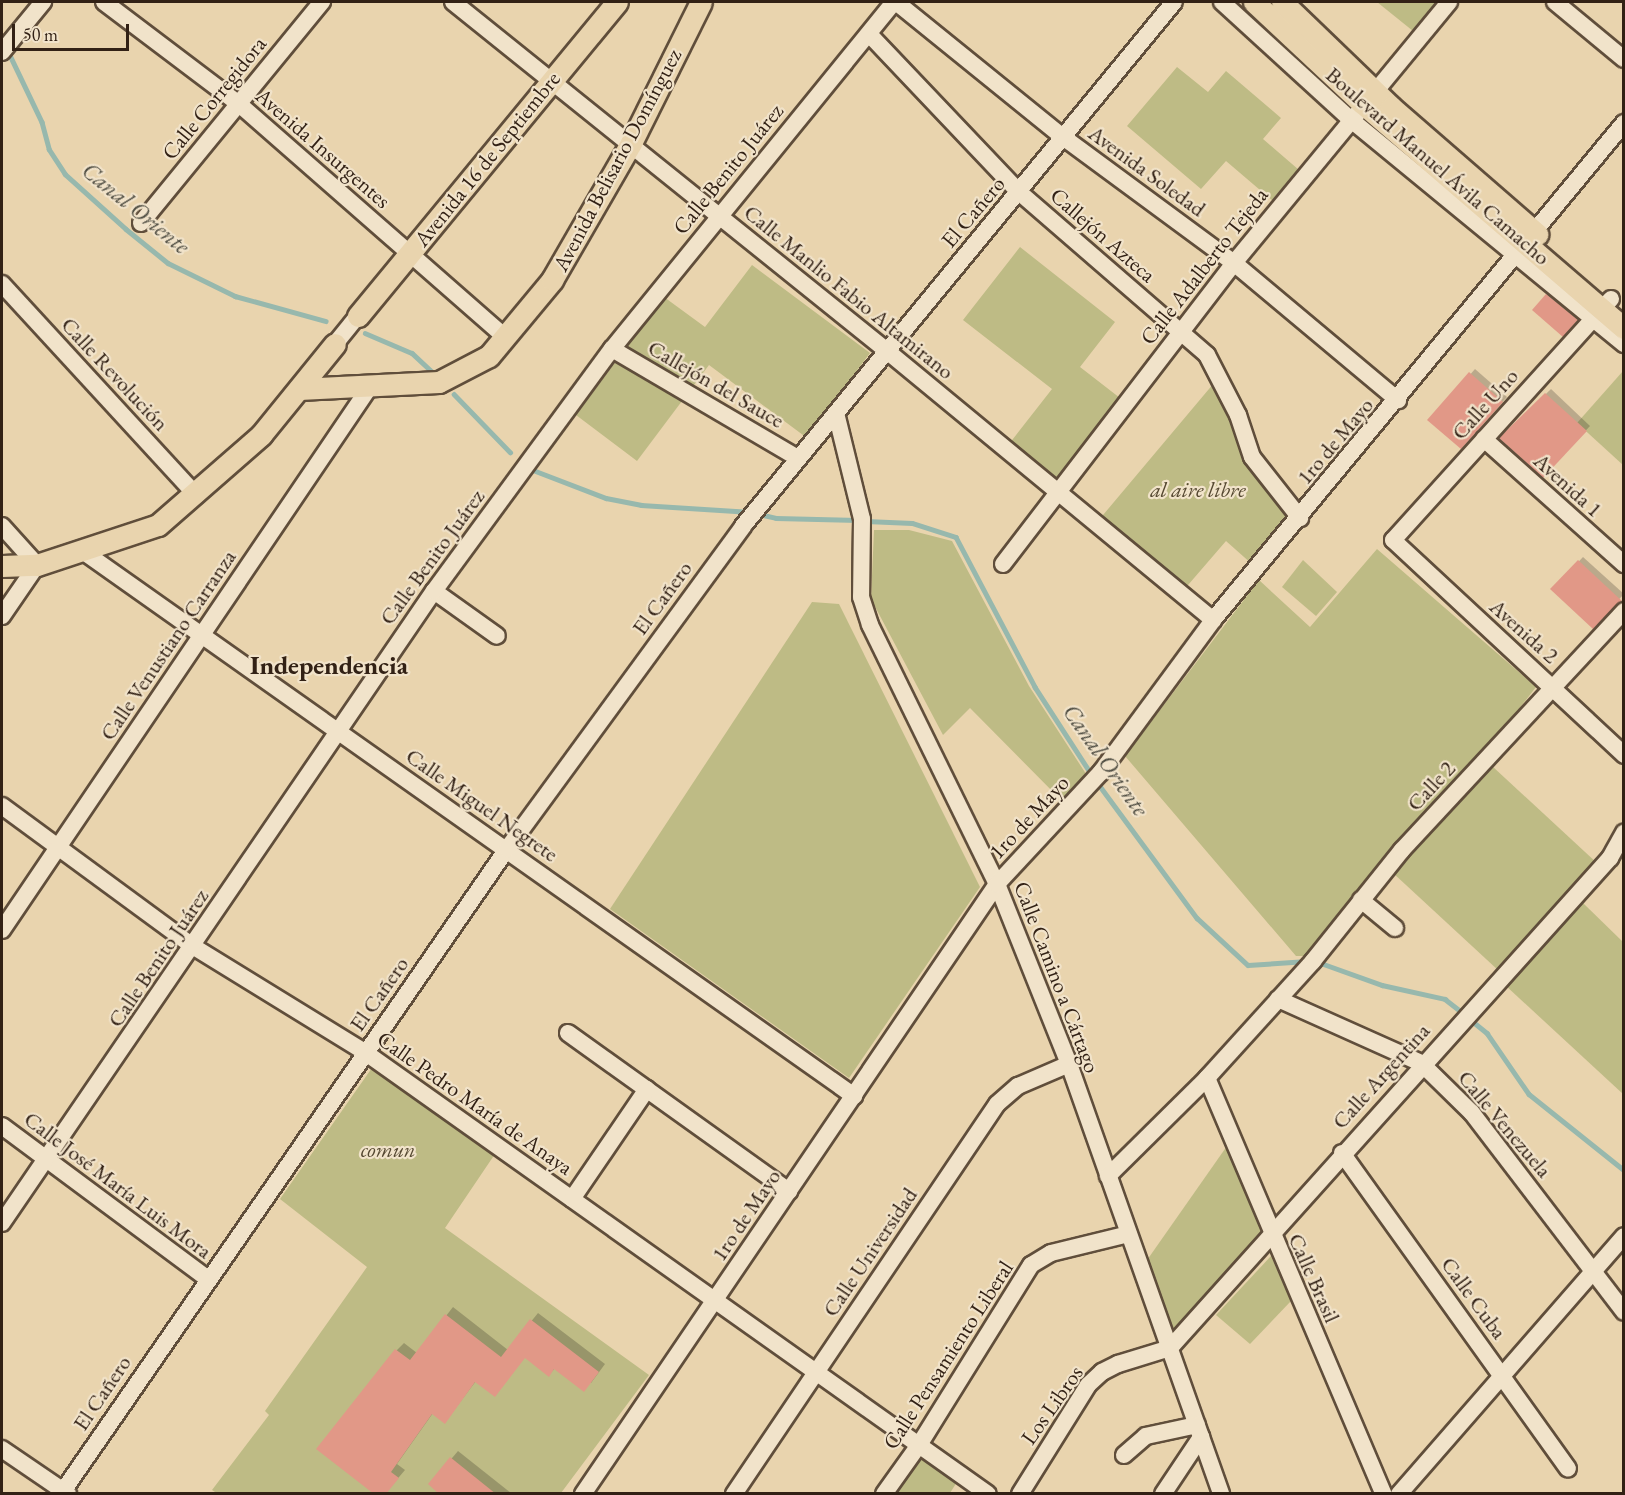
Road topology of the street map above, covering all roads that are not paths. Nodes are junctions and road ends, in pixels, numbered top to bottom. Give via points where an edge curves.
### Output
1 (43, 2) edge
2 (104, 2) edge
3 (321, 2) edge
4 (453, 2) edge
5 (617, 2) edge
6 (701, 2) edge
7 (895, 2) edge
8 (1174, 2) edge
9 (1222, 2) edge
10 (1254, 2) edge
11 (1282, 2) edge
12 (1449, 2) edge
13 (1555, 2) edge
14 (868, 34) junction
15 (7, 45) edge
16 (1623, 59) edge
17 (551, 79) junction
18 (239, 104) junction
19 (1362, 104) junction
20 (1623, 123) edge
21 (1062, 137) junction
22 (631, 143) junction
23 (1019, 192) junction
24 (718, 215) junction
25 (141, 223) dead end
26 (1526, 244) junction
27 (409, 254) junction
28 (1234, 263) junction
29 (2, 284) edge
30 (1608, 309) edge
31 (358, 316) joint
32 (1623, 328) edge
33 (1181, 332) junction
34 (505, 337) junction
35 (335, 344) joint
36 (1623, 344) edge
37 (612, 350) junction
38 (887, 351) junction
39 (371, 385) junction
40 (299, 389) junction
41 (1398, 400) junction
42 (836, 413) junction
43 (1484, 439) junction
44 (798, 458) junction
45 (1055, 494) junction
46 (196, 495) junction
47 (1300, 518) junction
48 (2, 526) edge
49 (1393, 540) joint
50 (84, 552) junction
51 (1003, 564) dead end
52 (1623, 564) edge
53 (37, 565) junction
54 (2, 566) edge
55 (434, 591) junction
56 (1623, 611) edge
57 (2, 616) edge
58 (1213, 620) junction
59 (202, 636) junction
60 (497, 636) dead end
61 (1553, 687) junction
62 (337, 730) junction
63 (1623, 755) edge
64 (2, 806) edge
65 (1623, 834) edge
66 (59, 845) junction
67 (507, 849) junction
68 (997, 884) junction
69 (1361, 900) junction
70 (1395, 928) dead end
71 (2, 930) edge
72 (194, 946) junction
73 (1278, 999) junction
74 (568, 1033) dead end
75 (366, 1053) junction
76 (1422, 1063) junction
77 (1069, 1064) junction
78 (1207, 1078) junction
79 (647, 1089) junction
80 (854, 1096) junction
81 (2, 1126) edge
82 (1342, 1153) junction
83 (48, 1158) junction
84 (1108, 1176) junction
85 (789, 1191) junction
86 (572, 1200) junction
87 (2, 1223) edge
88 (1129, 1234) junction
89 (1270, 1234) junction
90 (1623, 1236) edge
91 (1593, 1271) junction
92 (208, 1279) junction
93 (716, 1301) junction
94 (1623, 1312) edge
95 (1170, 1348) junction
96 (816, 1372) junction
97 (1502, 1376) junction
98 (1199, 1431) junction
99 (919, 1445) junction
100 (2, 1449) edge
101 (1124, 1455) dead end
102 (1568, 1470) dead end
103 (64, 1492) edge
104 (583, 1494) edge
105 (734, 1494) edge
106 (884, 1494) edge
107 (988, 1494) edge
108 (1020, 1494) edge
109 (1163, 1494) edge
110 (1221, 1494) edge
111 (1384, 1494) edge
112 (1399, 1494) edge

1 - 15 street
2 - 18 street, Avenida Insurgentes
3 - 18 street, Calle Corregidora
4 - 17 street, Calle Manlio Fabio Altamirano
5 - 17 main road, Avenida 16 de Septiembre
6 - 22 main road, Avenida Belisario Domínguez
7 - 14 street, Calle Benito Juárez
7 - 21 street, Avenida Soledad
8 - 21 street, El Cañero
9 - 19 street
10 - 19 main road, Boulevard Manuel Ávila Camacho
11 - 19 main road, Boulevard Manuel Ávila Camacho
12 - 19 street, Calle Adalberto Tejeda
13 - 16 street
14 - 23 street, Callejón Azteca
14 - 24 street, Calle Benito Juárez
17 - 22 street, Calle Manlio Fabio Altamirano
17 - 27 main road, Avenida 16 de Septiembre
18 - 25 street, Calle Corregidora
18 - 27 street, Avenida Insurgentes
19 - 26 main road, Boulevard Manuel Ávila Camacho
19 - 28 street, Calle Adalberto Tejeda
20 - 26 street, 1ro de Mayo
21 - 23 street, El Cañero
21 - 28 street, Avenida Soledad
22 - 24 street, Calle Manlio Fabio Altamirano
22 - 34 main road, Avenida Belisario Domínguez via 552,280
23 - 33 street, Callejón Azteca
23 - 38 street, El Cañero
24 - 37 street, Calle Benito Juárez
24 - 38 street, Calle Manlio Fabio Altamirano
26 - 30 main road, Boulevard Manuel Ávila Camacho
26 - 41 street, 1ro de Mayo
27 - 31 main road, Avenida 16 de Septiembre
27 - 34 street, Avenida Insurgentes
28 - 33 street, Calle Adalberto Tejeda
28 - 41 street, Avenida Soledad
29 - 46 street, Calle Revolución
30 - 32 main road, Boulevard Manuel Ávila Camacho
30 - 36 street
30 - 43 street, Calle Uno
31 - 35 street
33 - 45 street, Calle Adalberto Tejeda
33 - 47 street, Callejón Azteca via 1207,354 1238,415 1252,457
34 - 39 main road, Avenida Belisario Domínguez via 489,356 439,382
35 - 40 main road
37 - 44 street, Callejón del Sauce
37 - 55 street, Calle Benito Juárez
38 - 42 street, El Cañero
38 - 45 street, Calle Manlio Fabio Altamirano
39 - 40 main road, Avenida Belisario Domínguez
39 - 59 street, Calle Venustiano Carranza
40 - 46 main road via 261,435
41 - 47 street, 1ro de Mayo
42 - 44 street, El Cañero
42 - 68 street, Calle Camino a Cártago via 862,519 861,597 870,625
43 - 49 street, Calle Uno
43 - 52 street, Avenida 1
44 - 67 street, El Cañero via 742,526
45 - 51 street, Calle Adalberto Tejeda
45 - 58 street, Calle Manlio Fabio Altamirano
46 - 50 main road via 158,525
47 - 58 street, 1ro de Mayo
48 - 53 street
49 - 61 street, Avenida 2
50 - 53 main road
50 - 59 street, Calle Miguel Negrete
53 - 54 main road
53 - 57 street
55 - 60 street
55 - 62 street, Calle Benito Juárez
56 - 61 street, Calle 2
58 - 68 street, 1ro de Mayo via 1101,772
59 - 62 street, Calle Miguel Negrete
59 - 66 street, Calle Venustiano Carranza
61 - 63 street, Avenida 2
61 - 69 street, Calle 2
62 - 67 street, Calle Miguel Negrete
62 - 72 street, Calle Benito Juárez
64 - 66 street, Calle Pedro María de Anaya
65 - 76 street, Calle Argentina via 1610,858
66 - 71 street, Calle Venustiano Carranza
66 - 72 street, Calle Pedro María de Anaya
67 - 75 street, El Cañero
67 - 80 street, Calle Miguel Negrete
68 - 77 street, Calle Camino a Cártago
68 - 80 street, 1ro de Mayo
69 - 70 street
69 - 73 street, Calle 2
72 - 75 street, Calle Pedro María de Anaya
72 - 83 street, Calle Benito Juárez
73 - 76 street, Calle Venezuela
73 - 78 street, Calle 2
74 - 79 street
75 - 86 street, Calle Pedro María de Anaya
75 - 92 street, El Cañero
76 - 82 street, Calle Argentina
76 - 91 street, Calle Venezuela via 1472,1113
77 - 84 street, Calle Camino a Cártago
77 - 96 street, Calle Universidad via 1018,1086 997,1104
78 - 84 street, Calle 2
78 - 89 street, Calle Brasil
79 - 85 street
79 - 86 street
80 - 85 street, 1ro de Mayo
81 - 83 street, Calle José María Luis Mora
82 - 89 street, Calle Argentina
82 - 97 street, Calle Cuba
83 - 87 street, Calle Benito Juárez
83 - 92 street, Calle José María Luis Mora
84 - 88 street, Calle Camino a Cártago
85 - 93 street, 1ro de Mayo
86 - 93 street, Calle Pedro María de Anaya
88 - 95 street, Calle Camino a Cártago
88 - 99 street, Calle Pensamiento Liberal via 1051,1253 1031,1265
89 - 95 street, Calle Argentina
89 - 111 street, Calle Brasil
90 - 91 street
91 - 94 street, Calle Venezuela
91 - 97 street
92 - 103 street, El Cañero
93 - 96 street, Calle Pedro María de Anaya
93 - 104 street, 1ro de Mayo
95 - 98 street, Calle Camino a Cártago
95 - 108 street, Los Libros via 1102,1372 1088,1385
96 - 99 street, Calle Pedro María de Anaya
96 - 105 street, Calle Universidad
97 - 102 street, Calle Cuba
97 - 112 street
98 - 101 street via 1146,1436
98 - 109 street
98 - 110 street, Calle Camino a Cártago
99 - 106 street, Calle Pensamiento Liberal
99 - 107 street, Calle Pedro María de Anaya
100 - 103 street

